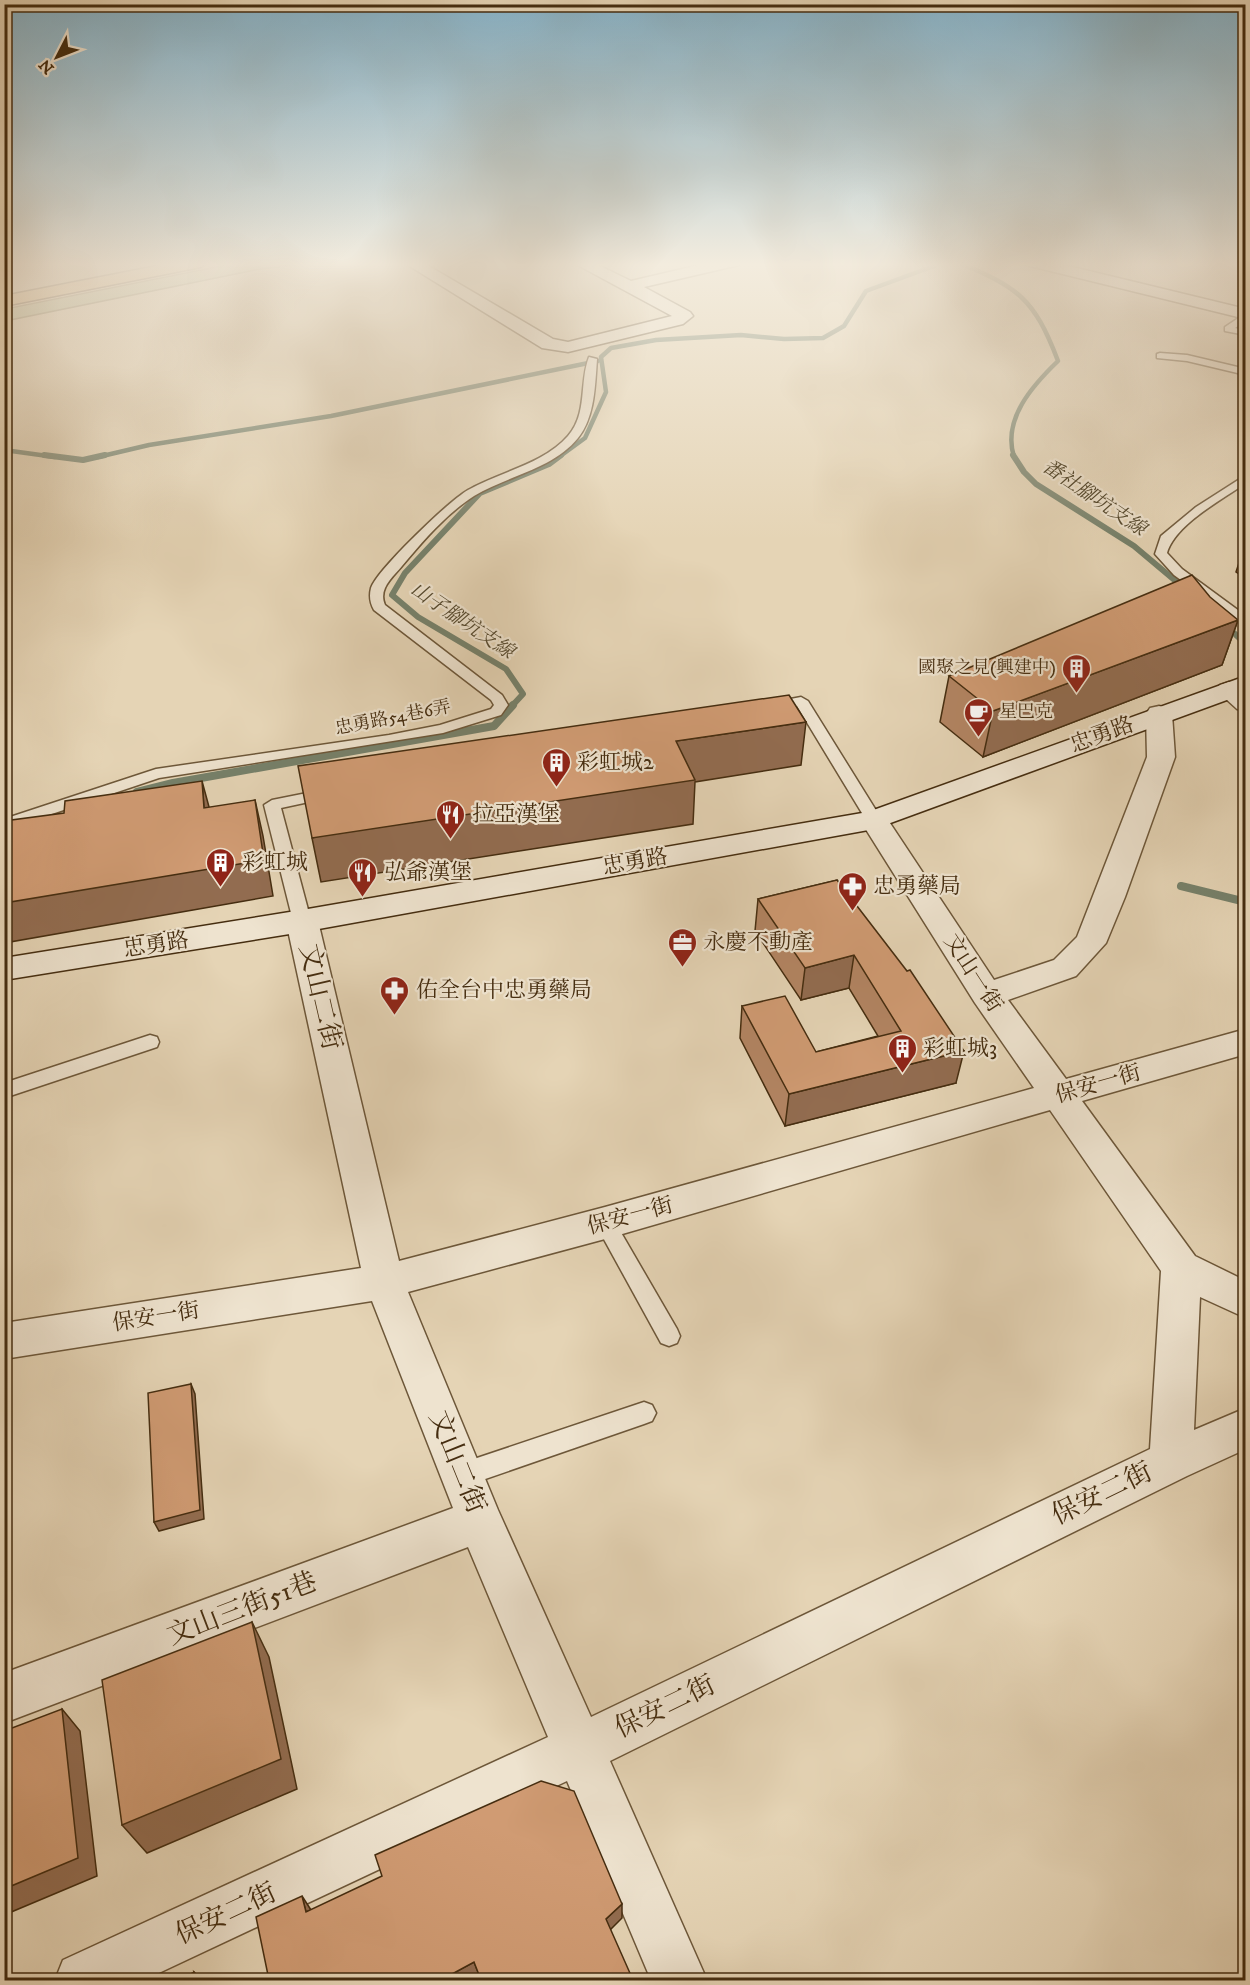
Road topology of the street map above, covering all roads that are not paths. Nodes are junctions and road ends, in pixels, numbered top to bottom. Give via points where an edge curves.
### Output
1 (1160, 356) dead end
2 (592, 359) dead end
3 (1245, 372) edge
4 (1245, 478) edge
5 (1245, 623) edge
6 (1240, 692) edge
7 (754, 710) edge
8 (1159, 714) junction
9 (343, 791) edge
10 (874, 820) junction
11 (4, 825) edge
12 (302, 921) junction
13 (4, 969) edge
14 (987, 995) junction
15 (1245, 1041) edge
16 (150, 1042) dead end
17 (4, 1091) edge
18 (1056, 1096) junction
19 (605, 1223) junction
20 (1181, 1268) junction
21 (384, 1282) junction
22 (1245, 1302) edge
23 (669, 1336) dead end
24 (4, 1341) edge
25 (644, 1413) dead end
26 (1245, 1428) edge
27 (1171, 1461) junction
28 (462, 1475) junction
29 (480, 1520) junction
30 (4, 1698) edge
31 (579, 1749) junction
32 (83, 1980) edge
33 (679, 1980) edge

1 - 3 lane via 1187,358
2 - 11 lane, 忠勇路54巷6弄 via 585,411 575,435 560,451 512,471 457,502 378,586 379,607 497,698 501,705 496,712 443,729 156,774
4 - 5 lane via 1165,539 1161,554 1178,572
6 - 8 street, 忠勇路
7 - 10 lane via 801,701
8 - 10 street, 忠勇路
8 - 14 street via 1161,757 1090,943 1065,968
9 - 12 lane via 272,805
10 - 12 street, 忠勇路
10 - 14 street, 文山一街
12 - 13 street, 忠勇路
12 - 21 street, 文山二街
14 - 18 street, 文山一街
15 - 18 street, 保安一街
16 - 17 lane
18 - 19 street, 保安一街
18 - 20 street, 文山一街
19 - 21 street, 保安一街
19 - 23 lane
20 - 22 street
20 - 27 street
21 - 24 street, 保安一街
21 - 28 street, 文山二街
25 - 28 lane
26 - 27 street, 保安二街
27 - 31 street, 保安二街
28 - 29 street, 文山二街
29 - 30 street, 文山三街51巷
29 - 31 street, 文山二街
31 - 32 street, 保安二街
31 - 33 street, 文山二街

